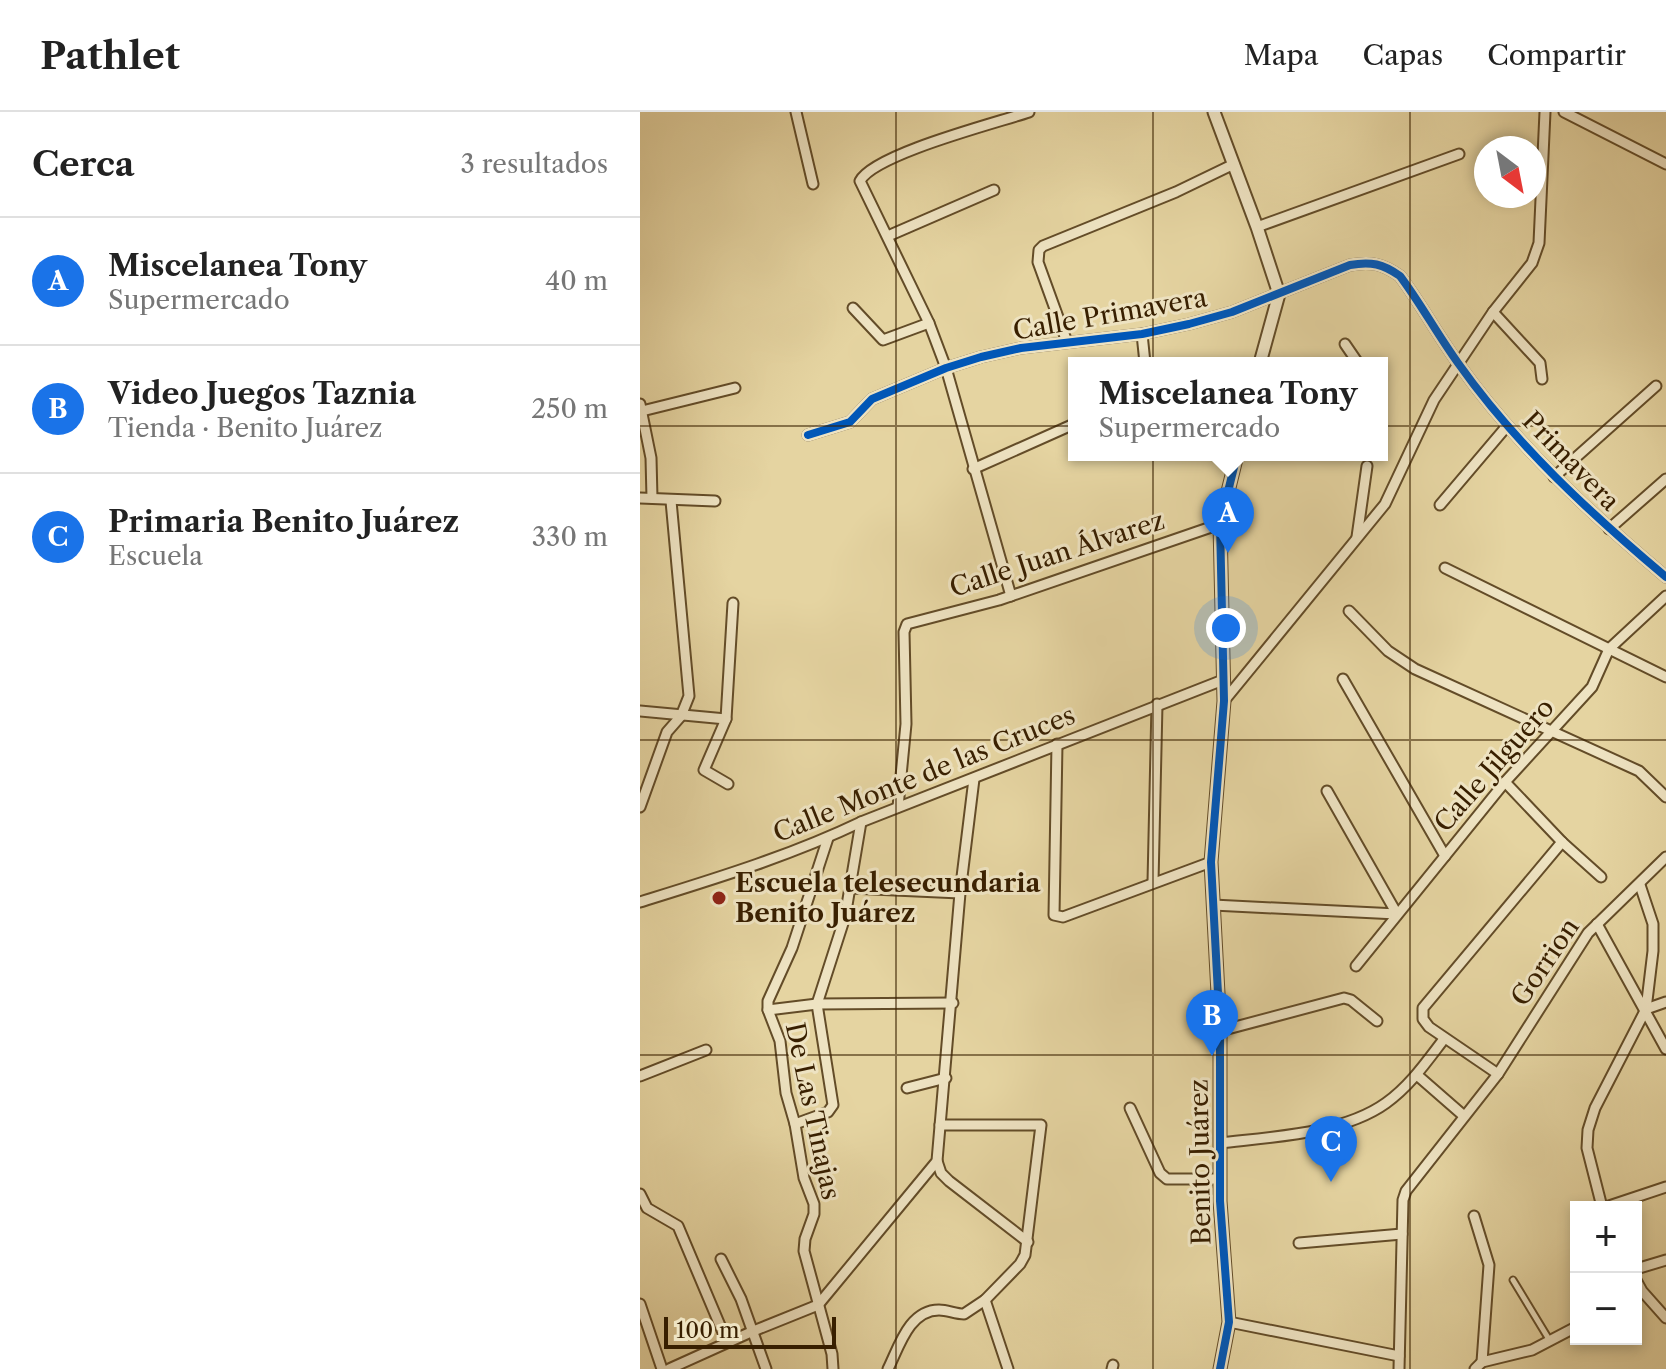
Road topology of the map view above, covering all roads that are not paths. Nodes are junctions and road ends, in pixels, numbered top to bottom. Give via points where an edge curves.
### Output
1 (796, 112) edge
2 (1029, 112) edge
3 (1214, 112) edge
4 (1545, 112) edge
5 (1564, 112) edge
6 (1459, 154) dead end
7 (1234, 164) junction
8 (1666, 164) edge
9 (813, 184) dead end
10 (994, 190) dead end
11 (1257, 227) junction
12 (888, 236) junction
13 (1279, 294) junction
14 (853, 308) dead end
15 (1493, 312) junction
16 (929, 323) junction
17 (1142, 334) junction
18 (1067, 342) junction
19 (1345, 344) dead end
20 (1144, 357) edge
21 (1262, 357) edge
22 (1354, 357) edge
23 (1458, 363) junction
24 (946, 368) junction
25 (1542, 379) dead end
26 (1656, 386) dead end
27 (735, 388) dead end
28 (641, 407) edge
29 (1507, 426) junction
30 (1068, 427) edge
31 (808, 435) dead end
32 (1236, 461) edge
33 (1367, 466) dead end
34 (973, 469) junction
35 (1554, 477) junction
36 (1666, 479) edge
37 (640, 498) edge
38 (652, 498) junction
39 (671, 501) junction
40 (715, 501) dead end
41 (1440, 505) dead end
42 (1220, 524) junction
43 (1609, 529) junction
44 (1357, 537) junction
45 (1445, 568) dead end
46 (1666, 577) edge
47 (1011, 596) junction
48 (1666, 596) edge
49 (733, 603) dead end
50 (1349, 611) dead end
51 (1609, 649) junction
52 (1666, 677) edge
53 (1343, 679) dead end
54 (1223, 680) junction
55 (1224, 701) junction
56 (1157, 704) junction
57 (640, 711) edge
58 (681, 716) junction
59 (726, 719) junction
60 (1552, 730) junction
61 (1057, 744) junction
62 (974, 779) junction
63 (1505, 782) junction
64 (728, 784) dead end
65 (1327, 791) dead end
66 (1666, 797) edge
67 (640, 807) edge
68 (898, 807) junction
69 (861, 822) junction
70 (828, 838) junction
71 (1562, 842) junction
72 (1445, 856) junction
73 (1666, 857) edge
74 (1211, 862) junction
75 (1601, 877) dead end
76 (1153, 882) junction
77 (1640, 885) junction
78 (851, 888) junction
79 (960, 893) junction
80 (640, 902) edge
81 (1213, 905) junction
82 (1397, 914) junction
83 (1597, 924) junction
84 (1666, 948) edge
85 (1653, 951) junction
86 (1356, 966) dead end
87 (1666, 1002) edge
88 (953, 1003) junction
89 (817, 1004) junction
90 (1646, 1009) junction
91 (768, 1010) junction
92 (1377, 1021) dead end
93 (1220, 1031) junction
94 (1444, 1039) junction
95 (1666, 1049) edge
96 (706, 1050) dead end
97 (1498, 1074) junction
98 (1417, 1075) junction
99 (640, 1076) edge
100 (946, 1078) junction
101 (907, 1088) dead end
102 (1130, 1108) dead end
103 (1464, 1116) junction
104 (795, 1124) junction
105 (940, 1125) junction
106 (1220, 1143) junction
107 (937, 1161) junction
108 (1219, 1179) junction
109 (1666, 1187) edge
110 (640, 1194) edge
111 (1602, 1201) edge
112 (1623, 1201) edge
113 (1474, 1216) dead end
114 (1402, 1234) junction
115 (1028, 1242) junction
116 (1299, 1243) dead end
117 (721, 1259) dead end
118 (1666, 1260) edge
119 (1642, 1267) edge
120 (1513, 1280) dead end
121 (1642, 1296) edge
122 (985, 1300) junction
123 (640, 1304) edge
124 (818, 1305) junction
125 (1666, 1318) edge
126 (1229, 1322) junction
127 (1570, 1330) edge
128 (751, 1332) junction
129 (1551, 1341) junction
130 (727, 1342) junction
131 (1399, 1356) junction
132 (1478, 1365) edge
133 (662, 1369) edge
134 (669, 1369) edge
135 (766, 1369) edge
136 (833, 1369) edge
137 (888, 1369) edge
138 (1008, 1369) edge
139 (1220, 1369) edge
140 (1399, 1369) edge

1 - 9 street
2 - 12 street via 920,147 867,172 862,188
3 - 7 street
4 - 15 street via 1539,243 1532,263
5 - 8 street
6 - 11 street
7 - 11 street
7 - 18 street via 1039,250 1038,262
10 - 12 street
11 - 13 street
12 - 16 street
13 - 17 street, Calle Primavera via 1232,312
13 - 21 street
13 - 23 street, Calle Primavera via 1350,265 1369,262 1387,267 1412,292
14 - 16 street via 883,340
15 - 23 street
15 - 25 street via 1540,363
16 - 24 street
17 - 18 street, Calle Primavera
17 - 20 street
18 - 24 street, Calle Primavera
19 - 22 street
23 - 29 street, Primavera
23 - 44 street via 1434,400 1385,504
24 - 31 street via 872,399 850,422
24 - 34 street
26 - 35 street
27 - 28 street
28 - 38 street
29 - 35 street, Primavera
29 - 41 street
30 - 34 street
32 - 42 street, Benito Juárez
33 - 44 street
34 - 47 street
35 - 43 street, Primavera
36 - 43 street
37 - 38 street
38 - 39 street
39 - 40 street
39 - 58 street via 689,696
42 - 47 street, Calle Juan Álvarez
42 - 54 street, Benito Juárez
43 - 46 street, Primavera
44 - 55 street
45 - 51 street
47 - 68 street, Calle Juan Álvarez via 907,624
48 - 51 street, Calle Jilguero
49 - 59 street
50 - 60 street via 1388,651 1415,669
51 - 52 street
51 - 60 street, Calle Jilguero via 1592,687
53 - 72 street
54 - 55 street, Benito Juárez
54 - 56 street, Calle Monte de las Cruces
55 - 74 street, Benito Juárez
56 - 61 street, Calle Monte de las Cruces
56 - 76 street
57 - 58 street
58 - 59 street
58 - 67 street via 667,732
59 - 64 street via 704,770
60 - 63 street, Calle Jilguero
60 - 66 street via 1639,771
61 - 62 street, Calle Monte de las Cruces
61 - 76 street via 1054,915 1063,917
62 - 68 street, Calle Monte de las Cruces
62 - 79 street
63 - 71 street
63 - 72 street, Calle Jilguero
65 - 82 street
68 - 69 street, Calle Monte de las Cruces
69 - 70 street, Calle Monte de las Cruces
69 - 78 street
70 - 80 street, Calle Monte de las Cruces
70 - 91 street, De Las Tinajas
71 - 75 street
71 - 94 street via 1423,1008 1429,1027
72 - 82 street, Calle Jilguero
73 - 77 street, Gorrion
74 - 76 street
74 - 81 street, Benito Juárez
77 - 83 street, Gorrion
77 - 85 street via 1652,917
78 - 79 street
78 - 89 street
79 - 88 street
81 - 82 street
81 - 93 street, Benito Juárez
82 - 86 street, Calle Jilguero
83 - 90 street
83 - 97 street, Gorrion
84 - 85 street
85 - 90 street
87 - 90 street
88 - 89 street
88 - 100 street
89 - 91 street
89 - 104 street via 833,1100 825,1113
90 - 95 street
90 - 111 street via 1588,1130 1587,1148
91 - 104 street, De Las Tinajas via 780,1041
92 - 93 street via 1344,998
93 - 106 street, Benito Juárez
94 - 97 street
94 - 98 street
96 - 99 street
97 - 103 street, Gorrion
98 - 103 street
98 - 106 street via 1386,1103 1339,1123 1309,1133
100 - 101 street
100 - 105 street
102 - 108 street via 1167,1179
103 - 114 street, Gorrion via 1406,1191
104 - 124 street, De Las Tinajas via 814,1204 804,1251
105 - 107 street
105 - 115 street via 1041,1125
106 - 108 street, Benito Juárez
107 - 115 street via 949,1181
107 - 124 street
108 - 126 street, Benito Juárez
109 - 112 street
110 - 130 street via 647,1208 678,1226
113 - 132 street via 1489,1265
114 - 116 street
114 - 131 street, Gorrion
115 - 122 street via 1020,1264
117 - 128 street
118 - 119 street
120 - 129 lane
121 - 125 street
122 - 137 street via 964,1314 938,1309 916,1318
122 - 138 street
123 - 133 street
124 - 128 street
124 - 136 street, De Las Tinajas
126 - 131 street
126 - 139 street, Benito Juárez
127 - 129 street
128 - 130 street
128 - 135 street
129 - 132 street
130 - 134 street
131 - 140 street, Gorrion

